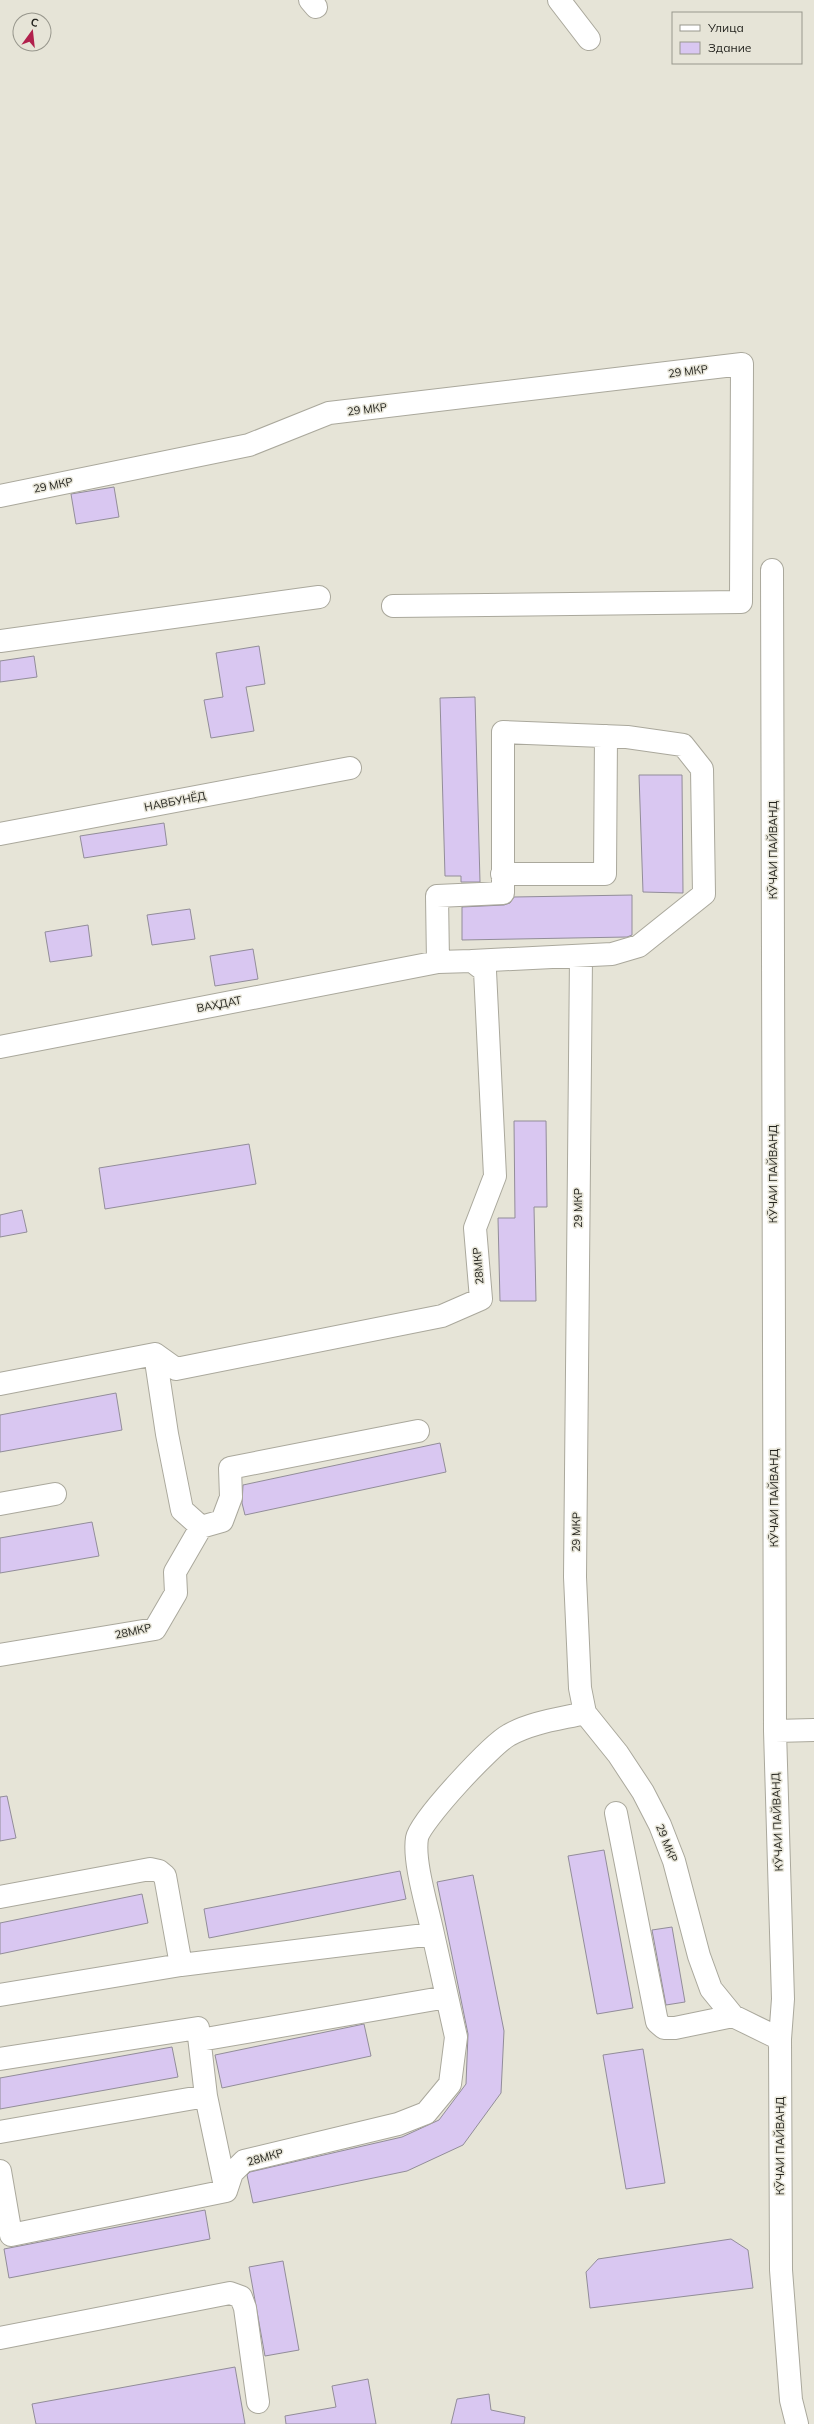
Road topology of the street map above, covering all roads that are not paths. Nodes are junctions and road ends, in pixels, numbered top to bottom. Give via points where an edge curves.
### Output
1 (559, 0) edge
2 (589, 39) dead end
3 (0, 496) edge
4 (772, 570) dead end
5 (319, 597) dead end
6 (393, 606) dead end
7 (0, 641) edge
8 (606, 736) junction
9 (350, 768) dead end
10 (0, 834) edge
11 (502, 874) junction
12 (581, 957) junction
13 (472, 961) junction
14 (438, 962) junction
15 (0, 1047) edge
16 (155, 1354) junction
17 (0, 1384) edge
18 (418, 1431) dead end
19 (55, 1494) dead end
20 (0, 1504) edge
21 (201, 1527) junction
22 (0, 1655) edge
23 (585, 1713) junction
24 (775, 1730) junction
25 (814, 1730) edge
26 (616, 1813) dead end
27 (0, 1897) edge
28 (433, 1934) junction
29 (181, 1965) junction
30 (0, 1995) edge
31 (447, 1997) junction
32 (733, 2016) junction
33 (780, 2039) junction
34 (200, 2040) junction
35 (0, 2059) edge
36 (206, 2096) junction
37 (0, 2132) edge
38 (0, 2171) edge
39 (226, 2191) junction
40 (5, 2237) edge
41 (0, 2338) edge
42 (258, 2402) dead end
43 (797, 2424) edge

1 - 2 street
3 - 6 street, 29 МКР via 249,445 328,413 742,364 741,602
4 - 24 street, КӮЧАИ ПАЙВАНД
5 - 7 street
8 - 11 street via 605,874
8 - 11 street via 503,732
8 - 12 street via 683,745 702,769 704,894 639,946 612,954
9 - 10 street, НАВБУНЁД
11 - 14 street via 503,893 438,896
12 - 13 street
12 - 23 street, 29 МКР via 575,1577 577,1650
13 - 14 street
13 - 16 street, 28МКР via 485,971 495,1176 476,1228 481,1299 442,1316 176,1369
14 - 15 street, ВАҲДАТ
16 - 17 street
16 - 21 street via 182,1510
18 - 21 street via 230,1468 231,1496 222,1521
19 - 20 street
21 - 22 street, 28МКР via 175,1572 176,1593 155,1629
23 - 28 street, 28МКР via 532,1725 498,1742 424,1824 417,1838 419,1865
23 - 32 street, 29 МКР via 626,1766 660,1825 674,1861 699,1956 711,1989
24 - 25 street
24 - 33 street, КӮЧАИ ПАЙВАНД via 782,1999
26 - 32 street via 657,2022 664,2028 675,2028
27 - 29 street via 150,1869 159,1871 165,1876
28 - 29 street
28 - 31 street, 28МКР
29 - 30 street
31 - 34 street
31 - 39 street, 28МКР via 456,2037 450,2084 426,2113 398,2124 244,2161 232,2173
32 - 33 street, 29 МКР
33 - 43 street, КӮЧАИ ПАЙВАНД via 781,2270 792,2400
34 - 35 street via 198,2028
34 - 36 street
36 - 37 street
36 - 39 street
38 - 40 street
39 - 40 street
41 - 42 street via 230,2293 241,2297 245,2308

